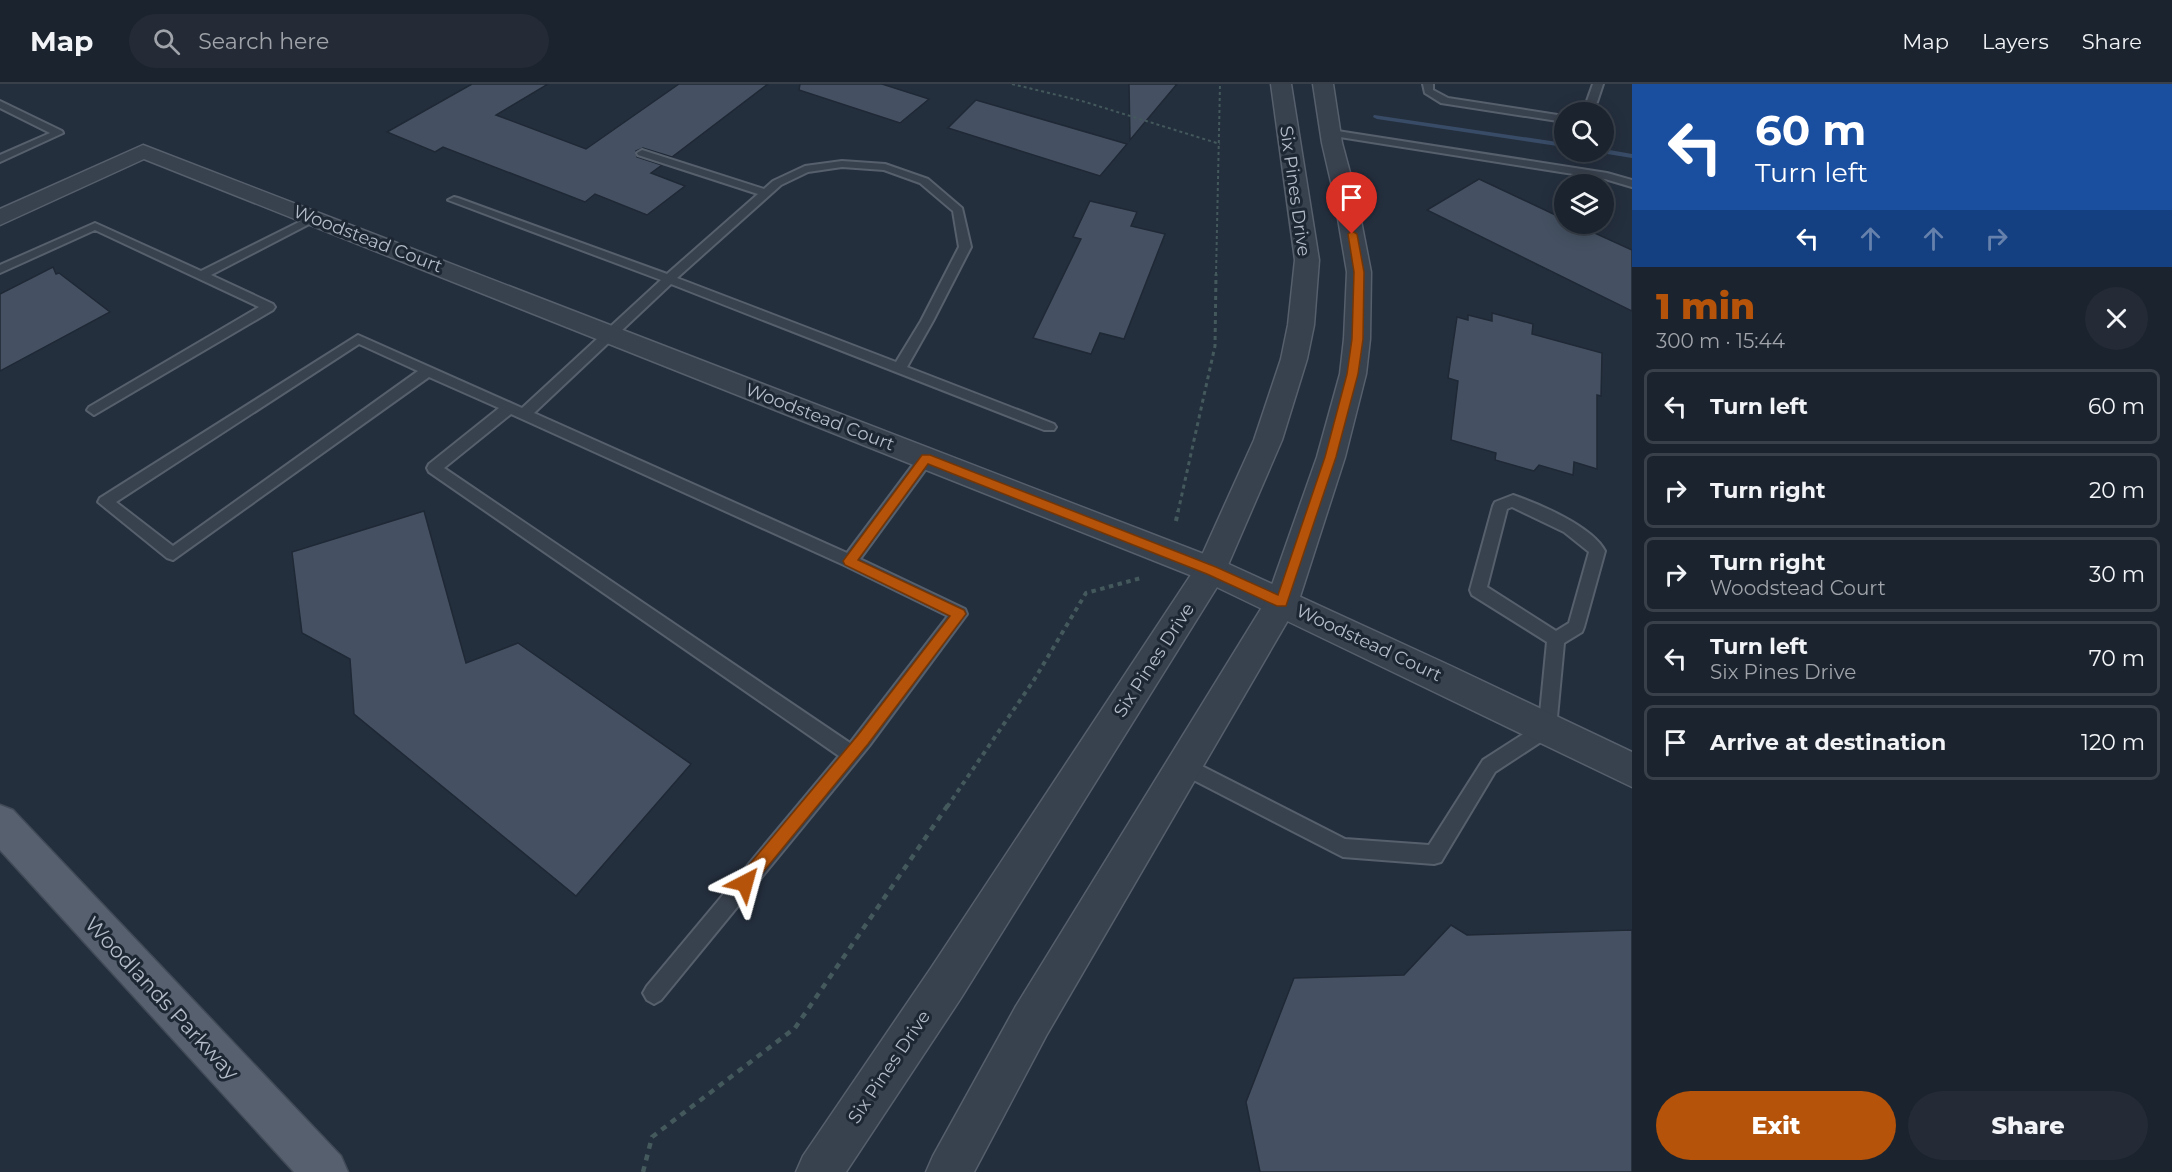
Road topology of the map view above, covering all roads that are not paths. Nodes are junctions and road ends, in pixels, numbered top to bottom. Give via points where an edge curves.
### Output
1 (1281, 84) edge
2 (1323, 84) edge
3 (1428, 84) edge
4 (1598, 84) edge
5 (1592, 102) edge
6 (0, 104) edge
7 (18, 111) junction
8 (1554, 117) edge
9 (0, 118) edge
10 (1330, 133) junction
11 (642, 153) dead end
12 (0, 159) edge
13 (1632, 184) edge
14 (766, 193) junction
15 (454, 200) dead end
16 (0, 218) edge
17 (313, 218) junction
18 (0, 269) edge
19 (201, 276) junction
20 (669, 279) junction
21 (610, 334) junction
22 (898, 368) junction
23 (428, 371) junction
24 (94, 410) dead end
25 (516, 411) junction
26 (1049, 427) dead end
27 (926, 458) junction
28 (850, 561) junction
29 (1211, 570) junction
30 (1282, 603) junction
31 (1556, 639) junction
32 (1547, 728) junction
33 (851, 754) junction
34 (1184, 766) junction
35 (1632, 770) edge
36 (0, 823) edge
37 (654, 993) dead end
38 (325, 1172) edge
39 (819, 1172) edge
40 (949, 1172) edge

1 - 29 street, Six Pines Drive via 1307,260 1301,326 1268,440
2 - 10 street
3 - 8 lane via 1428,91 1445,101
4 - 5 lane
6 - 7 lane
7 - 9 lane
7 - 12 lane via 58,133
10 - 13 lane via 1607,176
10 - 30 street via 1346,195 1359,272 1357,339 1353,374 1330,457
11 - 14 lane
14 - 20 lane
14 - 22 lane via 805,169 842,164 885,167 924,181 958,210 965,247
15 - 20 lane
16 - 17 street, Woodstead Court via 143,151
17 - 19 lane
17 - 21 street, Woodstead Court
18 - 19 lane via 95,226
19 - 24 lane via 269,307
20 - 21 lane
20 - 22 lane
21 - 25 lane
21 - 27 street, Woodstead Court
22 - 26 lane
23 - 23 lane via 358,339 105,502 173,554
23 - 25 lane
25 - 28 lane
25 - 33 lane via 434,468
27 - 28 lane
27 - 29 street, Woodstead Court
28 - 33 lane via 959,614
29 - 30 street, Woodstead Court
29 - 39 street, Six Pines Drive
30 - 32 street, Woodstead Court
30 - 34 street
31 - 31 lane via 1576,627 1597,551 1576,532 1513,501 1500,506 1478,590
31 - 32 lane
32 - 34 lane via 1489,766 1434,855 1343,848
32 - 35 street, Woodstead Court
33 - 37 lane
34 - 40 street via 1031,1021
36 - 38 main road, Woodlands Parkway

